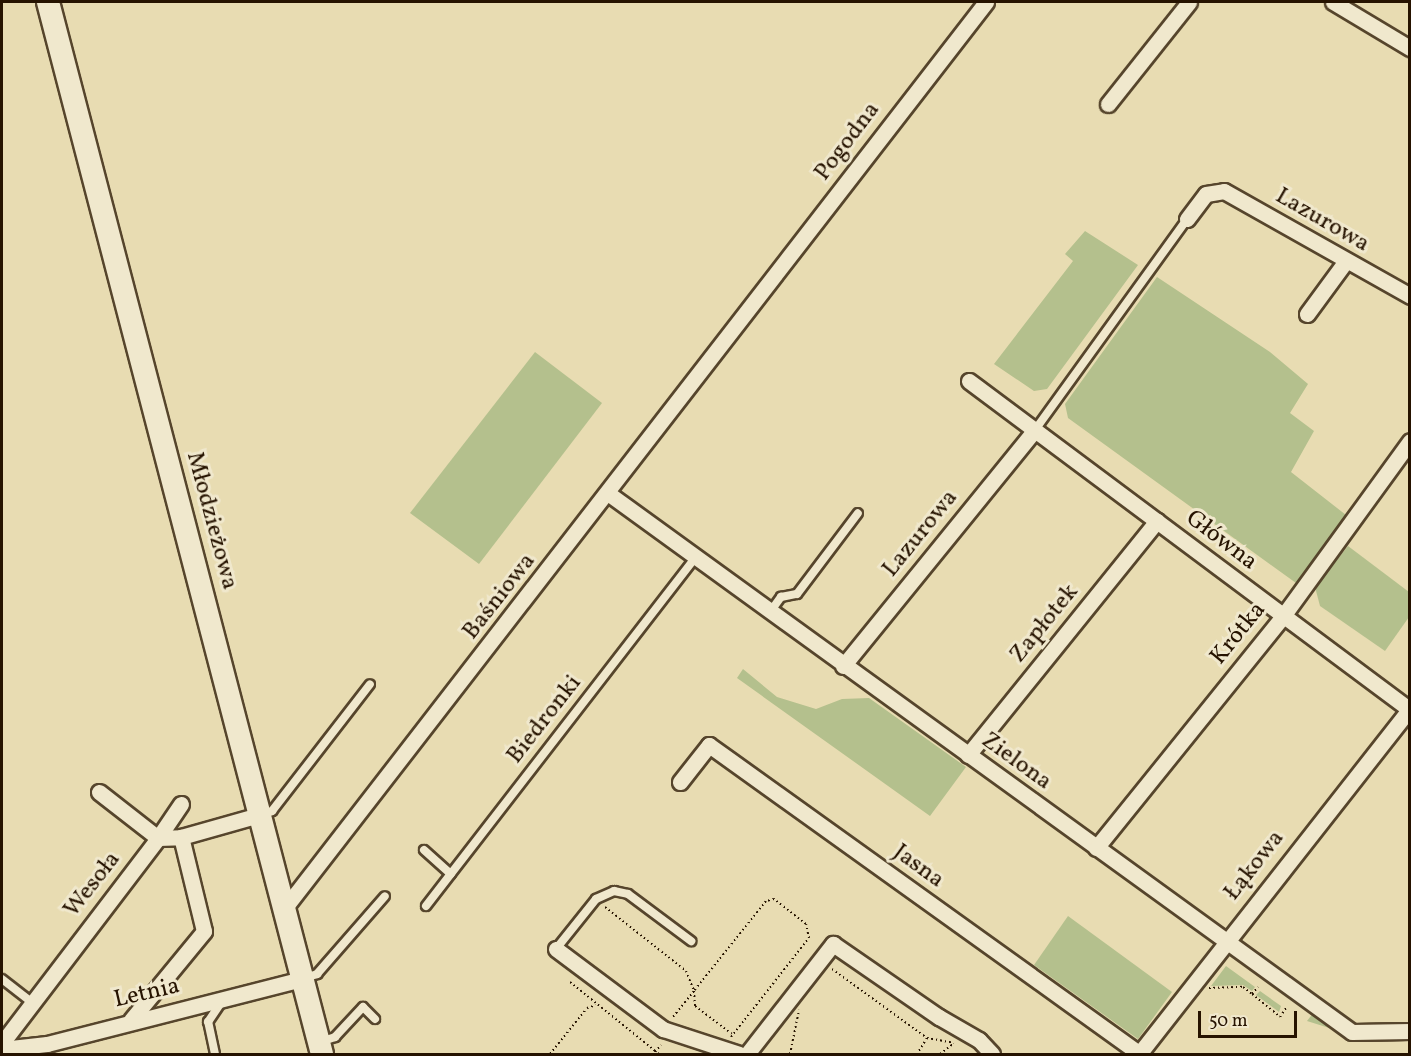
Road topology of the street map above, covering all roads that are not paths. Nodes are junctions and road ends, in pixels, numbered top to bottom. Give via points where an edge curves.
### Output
1 (48, 2) edge
2 (986, 2) edge
3 (1190, 2) edge
4 (1333, 2) edge
5 (1410, 48) edge
6 (1108, 104) dead end
7 (1187, 219) joint
8 (1346, 261) junction
9 (1410, 296) edge
10 (747, 311) joint
11 (1307, 314) dead end
12 (969, 381) dead end
13 (1035, 430) junction
14 (1408, 446) edge
15 (609, 494) junction
16 (858, 513) dead end
17 (1157, 521) junction
18 (695, 558) junction
19 (770, 612) junction
20 (1283, 616) junction
21 (843, 666) junction
22 (370, 684) dead end
23 (1409, 709) edge
24 (968, 755) junction
25 (680, 782) dead end
26 (99, 792) dead end
27 (182, 804) dead end
28 (259, 815) junction
29 (181, 837) junction
30 (158, 838) junction
31 (1096, 848) junction
32 (424, 850) dead end
33 (451, 874) junction
34 (385, 896) dead end
35 (426, 906) dead end
36 (284, 909) junction
37 (691, 941) dead end
38 (1226, 942) junction
39 (556, 949) joint
40 (2, 979) edge
41 (302, 979) junction
42 (223, 1000) junction
43 (30, 1001) junction
44 (375, 1019) dead end
45 (130, 1020) junction
46 (1410, 1031) edge
47 (2, 1043) edge
48 (320, 1048) edge
49 (2, 1049) edge
50 (215, 1054) edge
51 (739, 1054) edge
52 (747, 1054) edge
53 (992, 1054) edge
54 (1140, 1054) edge

1 - 28 street, Młodzieżowa
2 - 10 street, Pogodna
3 - 6 street
4 - 5 street
7 - 8 street, Lazurowa via 1206,194 1224,191
7 - 13 lane
8 - 9 street, Lazurowa
8 - 11 street
10 - 15 street, Baśniowa
12 - 13 street, Główna
13 - 17 street, Główna
13 - 21 street, Lazurowa
14 - 20 street, Krótka
15 - 18 street, Zielona
15 - 36 street, Baśniowa
16 - 19 lane via 797,594 781,597
17 - 20 street, Główna
17 - 24 street, Zapłotek
18 - 19 street, Zielona
18 - 33 lane, Biedronki
19 - 21 street, Zielona
20 - 23 street, Główna
20 - 31 street, Krótka
21 - 24 street, Zielona
22 - 28 lane via 272,811
23 - 38 street, Łąkowa
24 - 31 street, Zielona
25 - 54 street, Jasna via 709,745
26 - 30 street
27 - 30 street, Wesoła
28 - 29 street
28 - 36 street, Młodzieżowa
29 - 30 street
29 - 45 street via 204,931
30 - 43 street, Wesoła
31 - 38 street, Zielona
32 - 33 lane
33 - 35 lane, Biedronki
34 - 41 lane via 317,974
36 - 41 street, Młodzieżowa
37 - 39 lane via 628,894 614,891 596,899
38 - 46 street, Zielona via 1352,1032
38 - 54 street, Łąkowa
39 - 51 street via 663,1029
40 - 43 lane
41 - 42 street, Letnia via 266,993
41 - 48 street, Młodzieżowa
42 - 45 street, Letnia
42 - 50 lane via 208,1022
43 - 47 street, Wesoła
44 - 48 lane via 363,1007
45 - 49 street, Letnia via 47,1044
52 - 53 street via 833,944 979,1040

